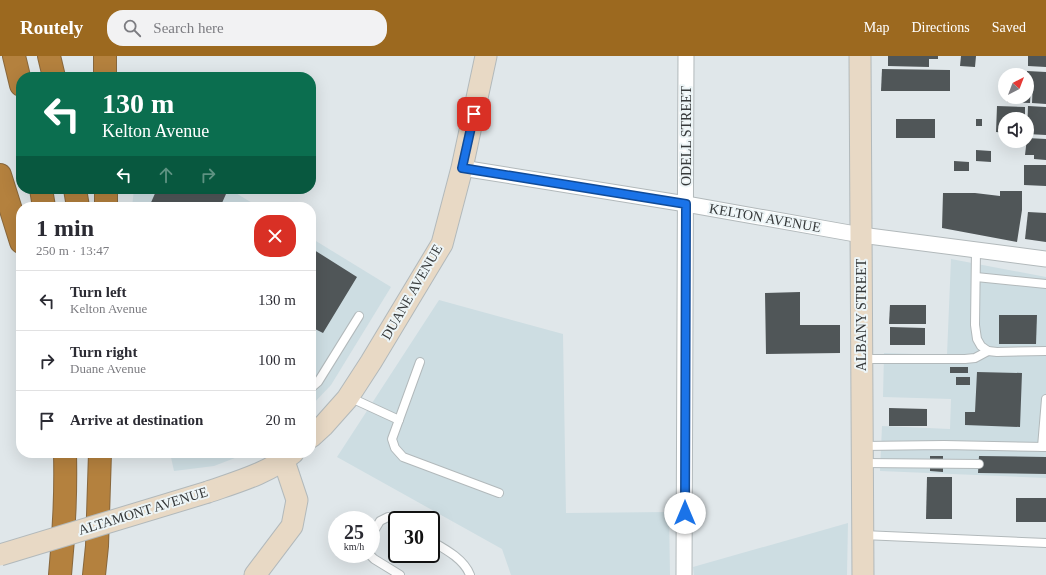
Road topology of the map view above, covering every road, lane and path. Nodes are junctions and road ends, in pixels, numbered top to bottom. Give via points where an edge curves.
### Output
1 (14, 56) edge
2 (49, 56) edge
3 (105, 56) edge
4 (486, 56) edge
5 (686, 56) edge
6 (860, 56) edge
7 (18, 72) edge
8 (53, 72) edge
9 (105, 72) edge
10 (462, 168) junction
11 (0, 175) edge
12 (686, 204) junction
13 (16, 226) edge
14 (861, 235) junction
15 (976, 250) junction
16 (1046, 259) edge
17 (976, 277) junction
18 (1046, 284) edge
19 (359, 316) dead end
20 (988, 350) junction
21 (1046, 351) edge
22 (862, 358) junction
23 (420, 362) dead end
24 (316, 384) edge
25 (348, 397) junction
26 (1046, 399) edge
27 (399, 420) junction
28 (316, 432) edge
29 (1044, 447) edge
30 (862, 454) junction
31 (50, 458) edge
32 (65, 458) edge
33 (100, 458) edge
34 (282, 458) edge
35 (286, 458) edge
36 (979, 464) dead end
37 (499, 493) dead end
38 (862, 535) junction
39 (1046, 543) edge
40 (440, 546) edge
41 (0, 555) edge
42 (380, 563) edge
43 (56, 575) edge
44 (60, 575) edge
45 (94, 575) edge
46 (255, 575) edge
47 (400, 575) edge
48 (470, 575) edge
49 (684, 575) edge
50 (863, 575) edge

1 - 7 highway
2 - 8 highway
3 - 9 highway
4 - 10 main road, DUANE AVENUE
5 - 12 street, ODELL STREET
6 - 14 main road, ALBANY STREET
10 - 12 street, KELTON AVENUE
10 - 25 main road, DUANE AVENUE via 442,244
11 - 13 highway
12 - 14 street, KELTON AVENUE
12 - 49 street, ODELL STREET
14 - 15 street, KELTON AVENUE
14 - 22 main road, ALBANY STREET
15 - 16 street, KELTON AVENUE
15 - 17 lane
17 - 18 lane
17 - 20 lane via 977,339
19 - 24 lane
20 - 21 lane
20 - 22 lane via 975,358 965,359
22 - 30 main road, ALBANY STREET
23 - 27 lane
25 - 27 lane
25 - 28 main road, DUANE AVENUE
26 - 29 lane
27 - 37 lane via 392,439 395,448 403,457
29 - 30 lane via 944,445
30 - 36 lane
30 - 38 main road, ALBANY STREET
31 - 43 highway
32 - 44 highway via 64,536
33 - 45 highway
34 - 41 main road, ALTAMONT AVENUE, bridge via 245,479 208,492
35 - 46 main road via 297,500 292,526
38 - 39 lane
38 - 50 main road, ALBANY STREET
40 - 48 lane via 453,554
42 - 47 lane

